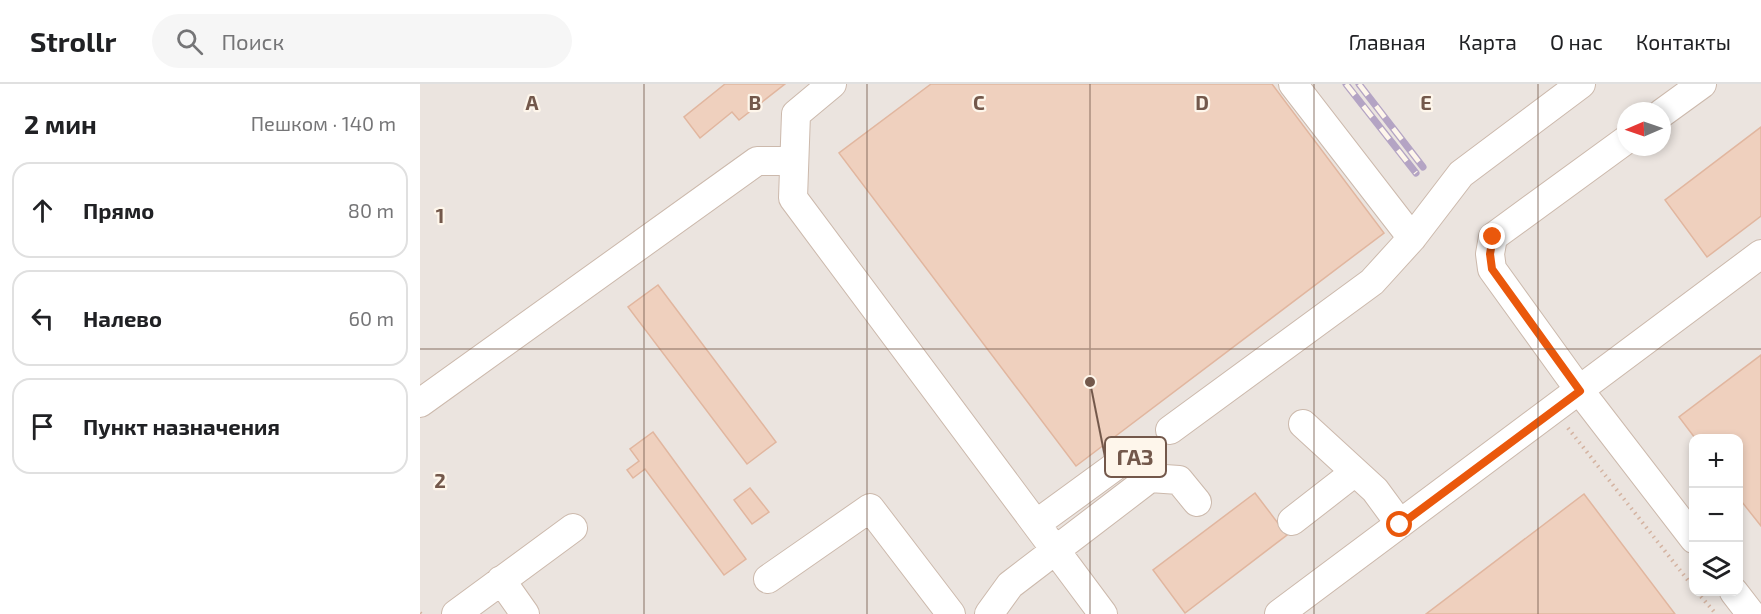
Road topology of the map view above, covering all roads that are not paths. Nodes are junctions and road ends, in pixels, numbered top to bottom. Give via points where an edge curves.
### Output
1 (834, 84) edge
2 (1293, 84) edge
3 (1581, 84) edge
4 (1702, 84) edge
5 (1671, 106) edge
6 (1617, 147) edge
7 (794, 161) junction
8 (1412, 238) junction
9 (1761, 254) edge
10 (1580, 391) junction
11 (420, 403) edge
12 (1303, 424) dead end
13 (1170, 430) dead end
14 (1125, 459) dead end
15 (1355, 472) junction
16 (1197, 502) dead end
17 (1292, 521) dead end
18 (1036, 524) junction
19 (1400, 525) junction
20 (573, 528) dead end
21 (1689, 533) edge
22 (1055, 550) junction
23 (768, 579) dead end
24 (501, 580) junction
25 (1738, 596) edge
26 (456, 614) edge
27 (525, 614) edge
28 (951, 614) edge
29 (989, 614) edge
30 (1103, 614) edge
31 (1279, 614) edge
32 (1751, 614) edge

1 - 7 lane via 796,114
2 - 8 lane
3 - 8 lane via 1461,174
4 - 5 lane
6 - 10 lane via 1493,237 1490,254 1492,269
7 - 11 lane via 757,161
7 - 18 lane via 793,198
8 - 13 lane via 1372,282
9 - 10 lane
10 - 19 lane
10 - 21 lane
12 - 15 lane
14 - 18 lane
15 - 17 lane
15 - 19 lane via 1375,490
16 - 22 lane via 1179,480 1150,478
18 - 22 lane
19 - 31 lane
20 - 24 lane
22 - 29 lane via 1010,585
22 - 30 lane
23 - 28 lane via 870,508
24 - 26 lane
24 - 27 lane
25 - 32 lane

